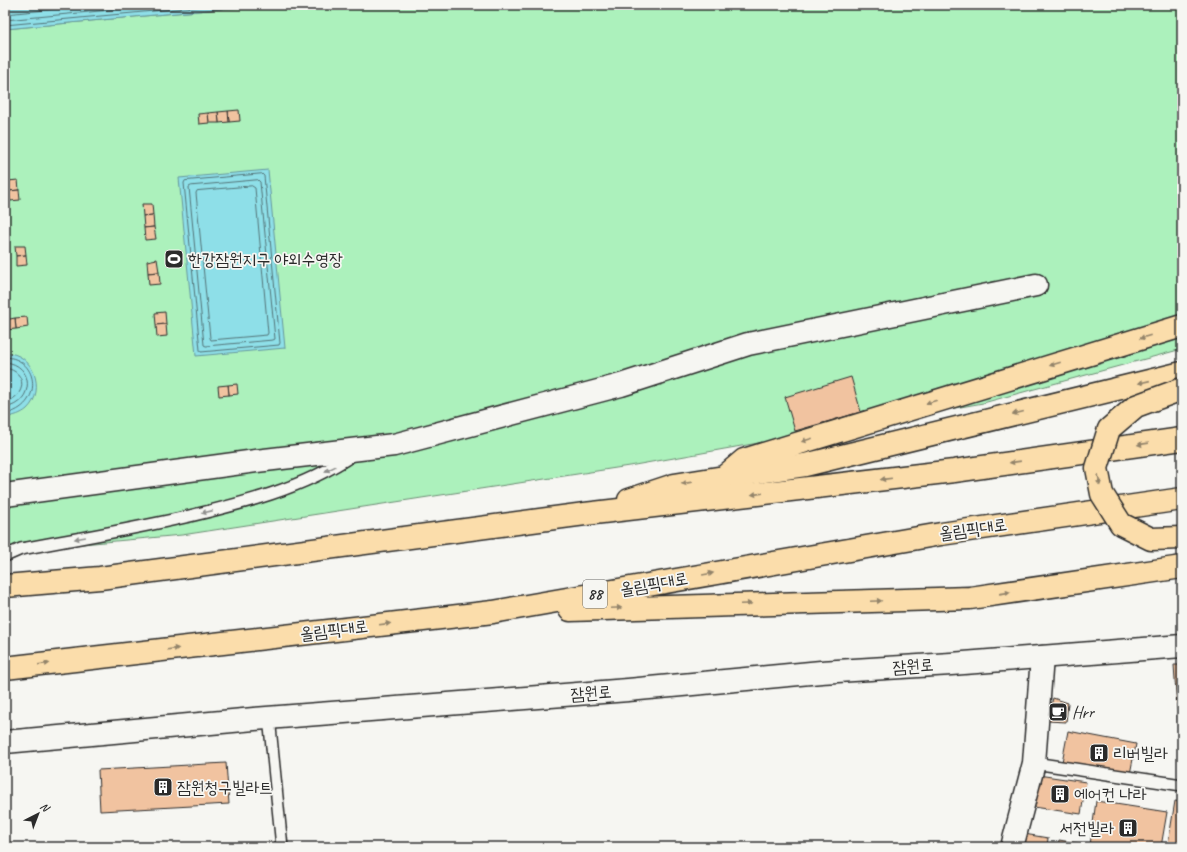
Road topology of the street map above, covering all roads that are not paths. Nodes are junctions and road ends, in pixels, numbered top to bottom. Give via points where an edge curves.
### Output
1 (1036, 285) dead end
2 (1182, 326) edge
3 (1182, 373) edge
4 (1182, 389) edge
5 (1182, 439) edge
6 (362, 448) junction
7 (724, 477) junction
8 (5, 495) edge
9 (1182, 499) edge
10 (585, 514) junction
11 (1182, 538) edge
12 (5, 556) edge
13 (1182, 567) edge
14 (5, 586) edge
15 (493, 612) junction
16 (1182, 646) edge
17 (1042, 657) junction
18 (5, 668) edge
19 (268, 718) junction
20 (5, 742) edge
21 (1034, 763) junction
22 (1182, 784) edge
23 (282, 847) edge
24 (1012, 847) edge

1 - 6 street via 748,344 620,385 394,444
2 -> 7 highway via 744,460
3 -> 7 highway via 805,464
4 -> 11 highway, bridge via 1136,406 1109,429 1098,468 1102,494 1121,524 1150,539
5 -> 10 highway via 954,471
6 - 8 street
6 -> 12 lane via 335,467 297,485 226,508 21,549
7 -> 10 highway via 674,485
15 -> 9 highway, 올림픽대로 / 88 via 941,534
10 - 14 highway via 100,578
15 -> 13 highway via 970,598
18 -> 15 highway, 올림픽대로 / 88
16 - 17 street, 잠원로
17 - 19 street, 잠원로 via 821,672
17 - 21 street
19 - 20 street, 잠원로
19 - 23 lane
21 - 22 lane
21 - 24 street

